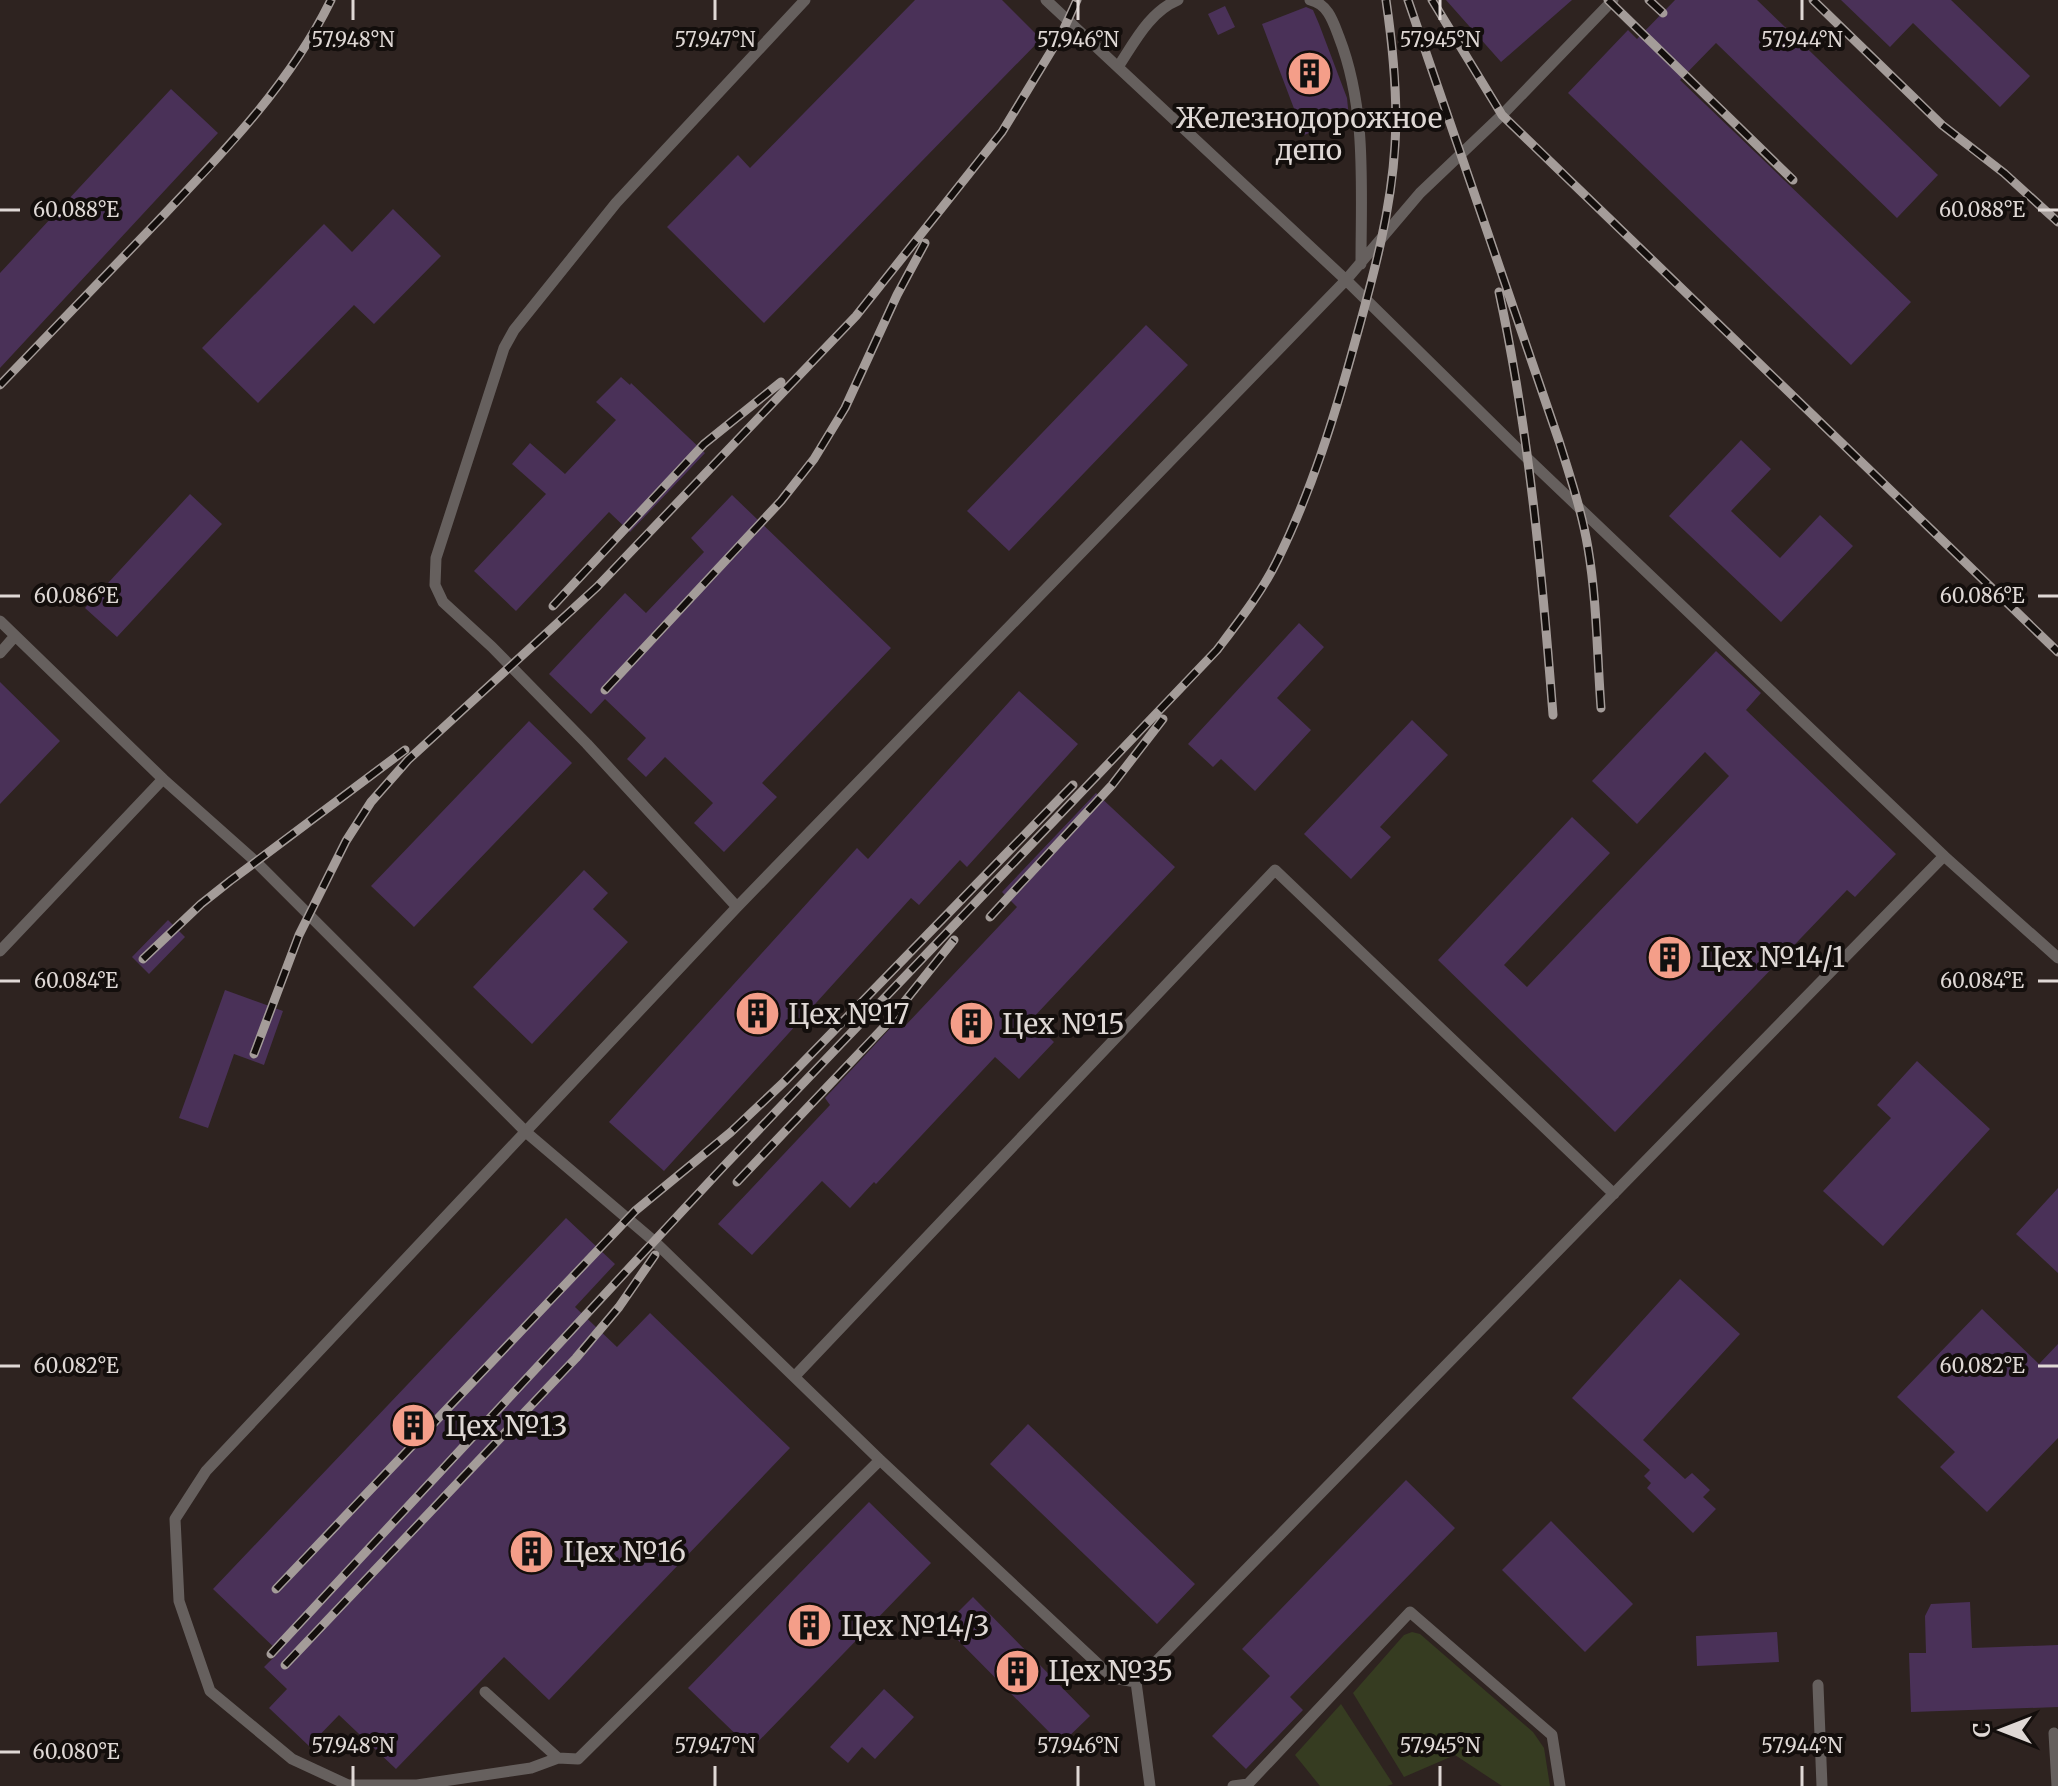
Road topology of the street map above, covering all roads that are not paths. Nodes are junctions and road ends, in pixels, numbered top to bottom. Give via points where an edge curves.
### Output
1 (805, 0) edge
2 (1046, 0) edge
3 (1178, 0) edge
4 (1310, 0) edge
5 (1613, 0) edge
6 (1118, 67) junction
7 (1361, 264) junction
8 (1346, 280) junction
9 (0, 621) edge
10 (15, 636) junction
11 (0, 653) edge
12 (163, 779) junction
13 (1944, 856) junction
14 (737, 907) junction
15 (0, 951) edge
16 (2058, 958) edge
17 (527, 1133) junction
18 (1614, 1194) junction
19 (795, 1376) junction
20 (880, 1460) junction
21 (1136, 1682) junction
22 (1818, 1685) dead end
23 (485, 1692) dead end
24 (2054, 1733) dead end
25 (558, 1758) junction
26 (1150, 1786) edge
27 (1233, 1786) edge
28 (1560, 1786) edge
29 (1822, 1786) edge
30 (2057, 1786) edge

1 - 14 lane via 616,203 514,330 434,571 443,602 587,744
2 - 6 lane
3 - 6 lane via 1150,20
4 - 7 lane via 1321,4 1336,27 1358,104
5 - 7 lane via 1420,193
6 - 8 lane
7 - 8 lane
8 - 13 lane
8 - 14 lane
9 - 10 lane
10 - 11 lane
10 - 12 lane
12 - 15 lane
12 - 17 lane via 255,861
13 - 16 lane
13 - 18 lane
14 - 17 lane
17 - 19 lane via 655,1242
17 - 25 lane via 206,1471 175,1519 179,1601 210,1691 292,1759 348,1785 417,1785 531,1768
18 - 19 lane via 1275,870
18 - 21 lane
19 - 20 lane
20 - 21 lane via 1113,1678
20 - 25 lane via 578,1759
21 - 26 lane
22 - 29 lane
23 - 25 lane
24 - 30 lane
27 - 28 lane via 1248,1784 1410,1612 1552,1735

